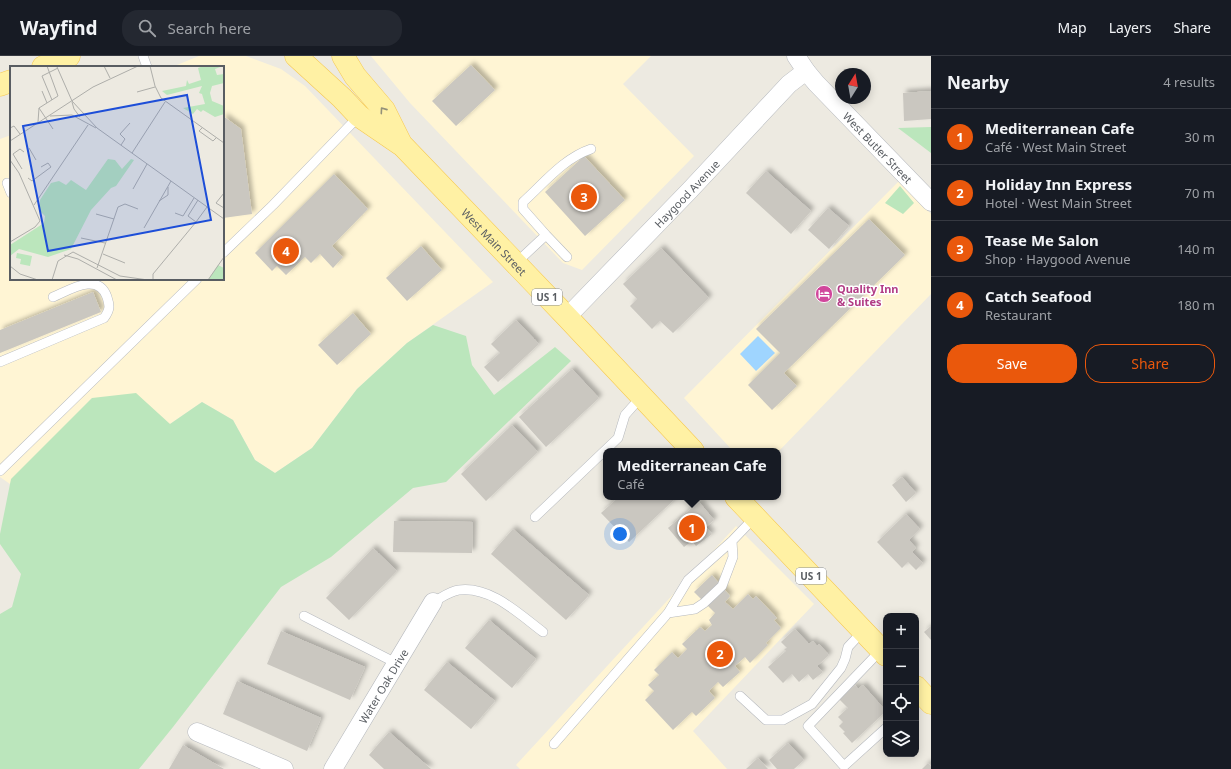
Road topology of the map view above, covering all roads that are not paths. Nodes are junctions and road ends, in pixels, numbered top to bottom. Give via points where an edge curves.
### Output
1 (70, 56) edge
2 (143, 56) edge
3 (296, 56) edge
4 (316, 56) edge
5 (343, 56) edge
6 (796, 56) edge
7 (45, 66) edge
8 (147, 66) edge
9 (806, 71) junction
10 (10, 80) edge
11 (0, 85) edge
12 (342, 98) junction
13 (359, 116) junction
14 (401, 144) junction
15 (591, 149) dead end
16 (7, 183) dead end
17 (10, 190) edge
18 (931, 202) edge
19 (546, 235) junction
20 (224, 252) edge
21 (567, 257) dead end
22 (515, 264) junction
23 (196, 280) edge
24 (53, 297) dead end
25 (567, 317) junction
26 (0, 362) edge
27 (641, 397) junction
28 (607, 448) edge
29 (690, 448) edge
30 (603, 452) edge
31 (0, 471) edge
32 (739, 500) edge
33 (535, 517) dead end
34 (755, 517) junction
35 (732, 541) junction
36 (433, 602) joint
37 (668, 613) junction
38 (304, 616) dead end
39 (863, 631) junction
40 (543, 632) dead end
41 (883, 651) edge
42 (883, 653) edge
43 (396, 664) junction
44 (740, 696) dead end
45 (883, 731) edge
46 (197, 732) dead end
47 (554, 744) dead end
48 (843, 768) edge
49 (284, 769) edge
50 (333, 769) edge

1 - 7 main road
2 - 8 lane
3 - 12 main road, US 1
4 - 12 main road
14 -> 5 main road, West Main Street / US 1 via 384,110 355,76
6 - 9 street, West Butler Street
9 - 18 street, West Butler Street
9 - 25 street, Haygood Avenue via 789,84
10 - 11 main road
12 - 13 main road, US 1
13 - 14 main road, US 1
13 - 20 lane
14 - 22 main road, West Main Street / US 1
15 - 19 lane via 567,162 523,202 523,209
16 - 17 lane
19 - 21 lane
19 - 22 lane
22 - 25 main road, West Main Street / US 1
23 - 31 lane
24 - 26 lane via 86,284 94,284 106,293 110,305 104,318
25 - 27 main road, West Main Street / US 1
27 - 28 lane via 625,415 618,438
27 - 29 main road, West Main Street / US 1
30 - 33 lane
32 - 34 main road, US 1
34 - 35 lane
34 - 39 main road, US 1
35 - 37 lane via 688,580
35 - 37 lane via 733,557 722,586 695,609
36 - 40 lane via 458,590 478,591 497,598
36 - 43 street, Water Oak Drive
37 - 47 lane
38 - 43 lane
39 - 41 main road, US 1
39 - 44 lane via 848,647 841,668 812,704 783,720 766,720
42 - 48 lane via 808,726
43 - 50 street, Water Oak Drive
45 - 48 lane
46 - 49 street

